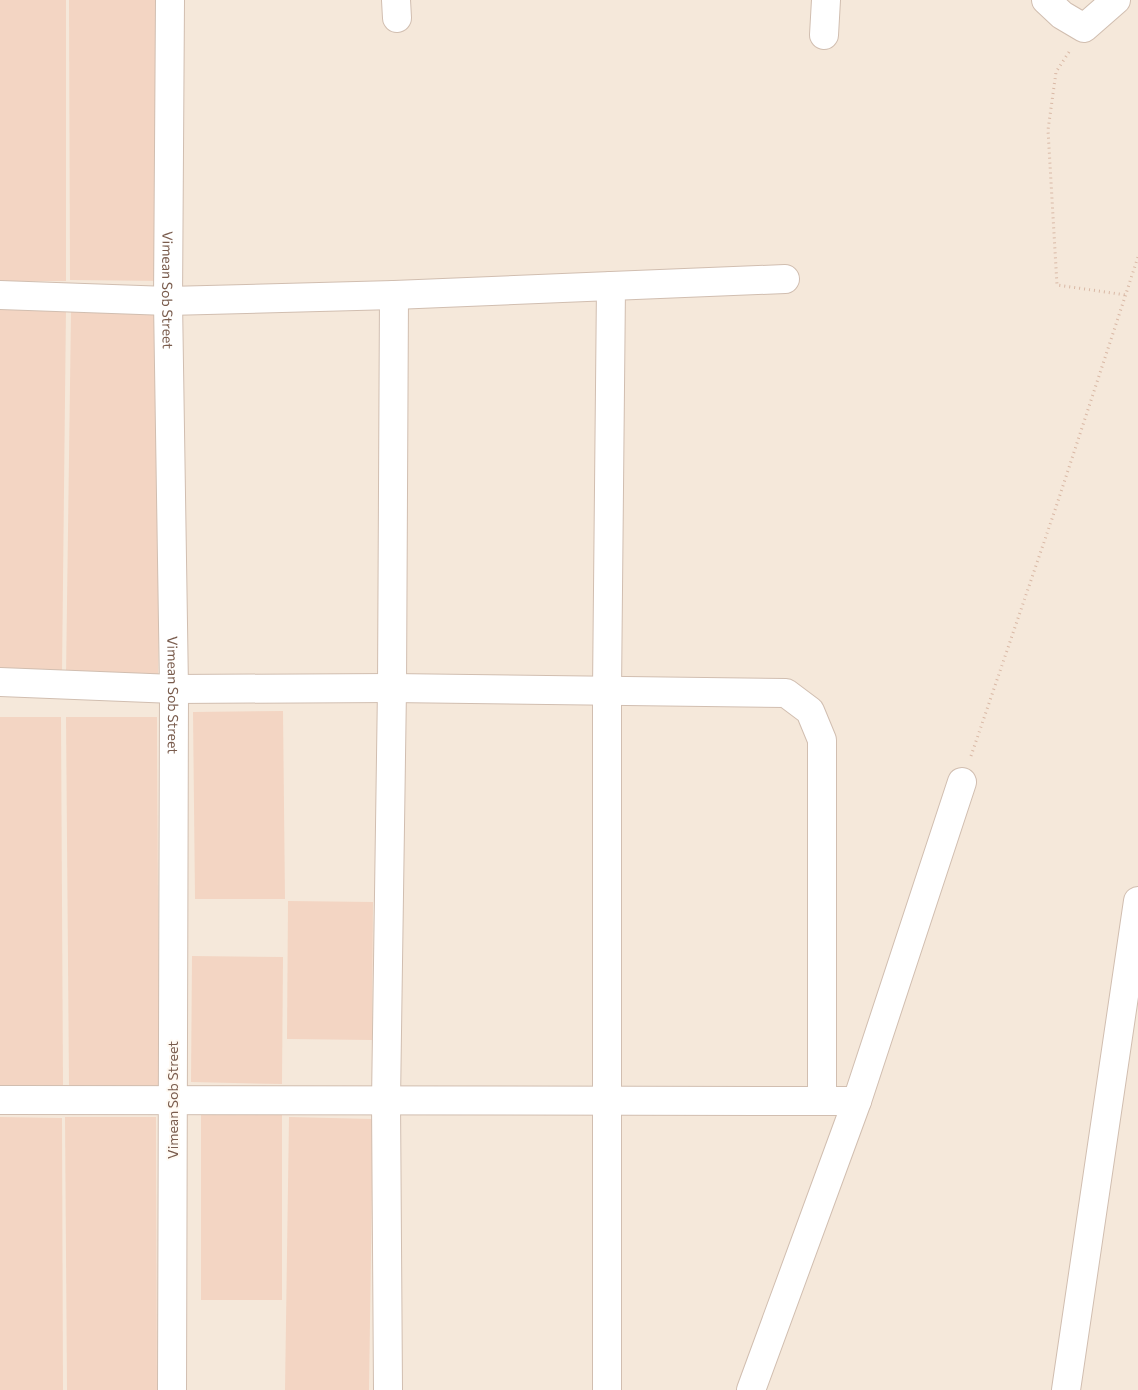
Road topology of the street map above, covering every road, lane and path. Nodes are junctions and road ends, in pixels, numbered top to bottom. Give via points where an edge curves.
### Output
1 (170, 0) edge
2 (826, 0) edge
3 (1046, 0) edge
4 (1116, 0) edge
5 (1084, 28) junction
6 (824, 35) dead end
7 (1138, 257) edge
8 (785, 279) dead end
9 (611, 286) junction
10 (0, 295) edge
11 (394, 295) junction
12 (1126, 295) junction
13 (168, 300) junction
14 (0, 682) edge
15 (392, 688) junction
16 (174, 689) junction
17 (607, 691) junction
18 (962, 782) joint
19 (1138, 903) edge
20 (172, 1099) junction
21 (0, 1100) edge
22 (386, 1101) junction
23 (607, 1101) junction
24 (822, 1101) junction
25 (857, 1101) junction
26 (172, 1390) edge
27 (388, 1390) edge
28 (607, 1390) edge
29 (751, 1390) edge
30 (1066, 1390) edge

1 - 13 street, Vimean Sob Street
2 - 6 street
3 - 5 street via 1062,15
4 - 5 street
5 - 12 path via 1056,72 1048,130 1057,285
7 - 12 path
8 - 9 street
9 - 11 street
9 - 17 street
10 - 13 street
11 - 13 street
11 - 15 street
12 - 18 path
13 - 16 street, Vimean Sob Street
14 - 16 street
15 - 16 street
15 - 17 street
15 - 22 street
16 - 20 street, Vimean Sob Street
17 - 23 street
17 - 24 street via 786,693 810,711 822,740
18 - 25 street
19 - 30 street
20 - 21 street
20 - 22 street
20 - 26 street, Vimean Sob Street
22 - 23 street
22 - 27 street
23 - 24 street
23 - 28 street
24 - 25 street
25 - 29 street

